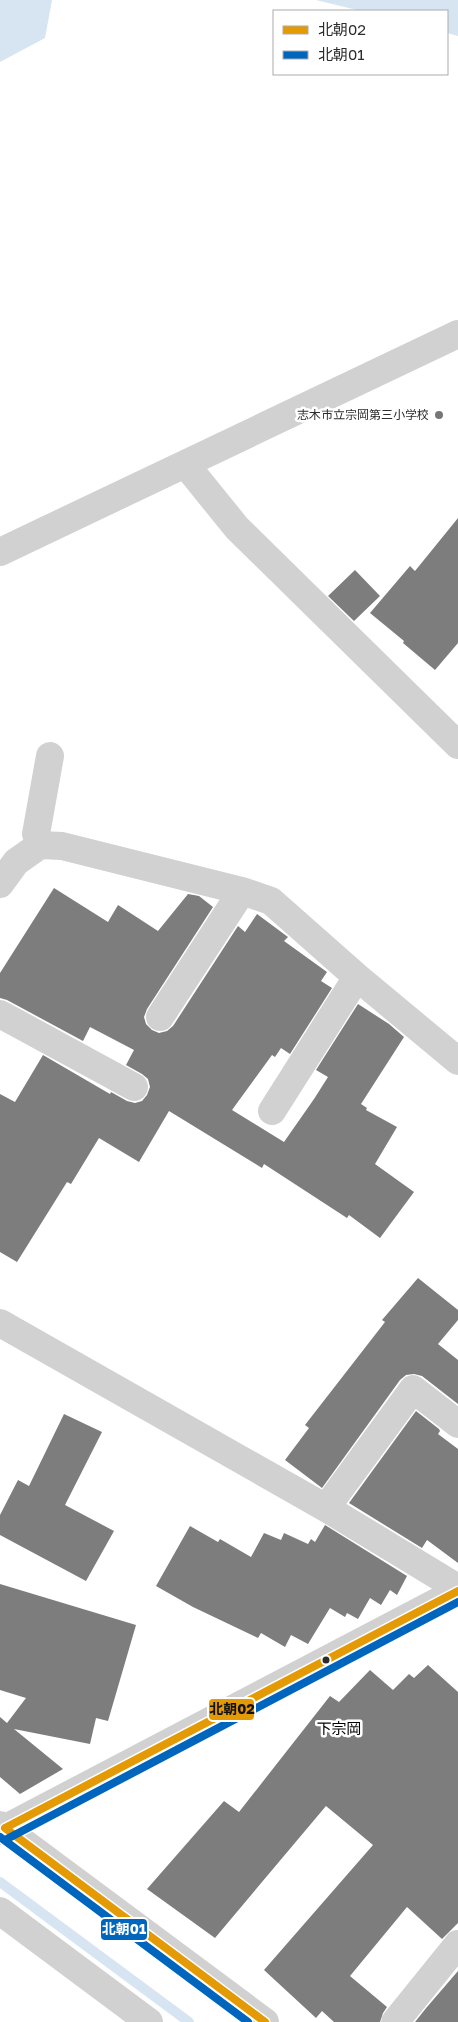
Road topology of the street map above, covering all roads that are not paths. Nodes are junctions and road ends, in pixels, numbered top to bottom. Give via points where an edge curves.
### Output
1 (458, 334) edge
2 (186, 465) junction
3 (0, 552) edge
4 (458, 745) edge
5 (50, 756) dead end
6 (40, 844) junction
7 (0, 884) edge
8 (242, 891) junction
9 (357, 978) junction
10 (0, 1014) edge
11 (160, 1017) dead end
12 (458, 1061) edge
13 (134, 1087) dead end
14 (272, 1111) dead end
15 (0, 1323) edge
16 (458, 1424) edge
17 (326, 1508) junction
18 (458, 1590) edge
19 (2, 1828) edge
20 (0, 1911) edge
21 (458, 1944) edge
22 (148, 2022) edge
23 (265, 2022) edge
24 (395, 2022) edge

1 - 2 street
2 - 3 street
2 - 4 street via 236,528
5 - 6 street via 36,834
6 - 7 street via 16,862
6 - 8 street via 62,846
8 - 9 street via 271,901
8 - 11 street
9 - 12 street
9 - 14 street
10 - 13 street
15 - 17 street
16 - 17 street via 413,1389
17 - 18 street
18 - 19 street
19 - 23 street
20 - 22 street
21 - 24 street

